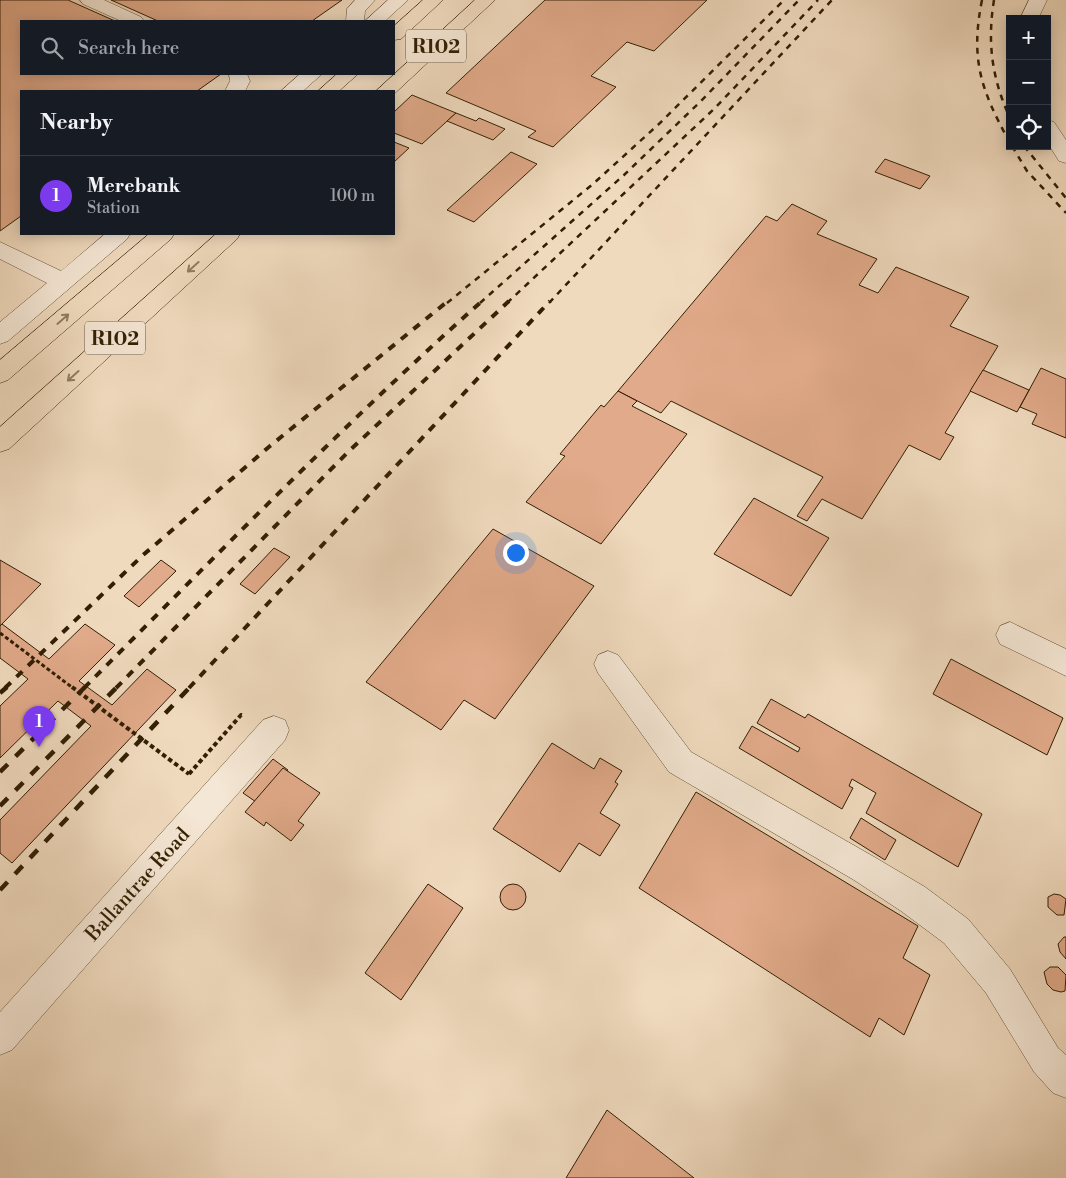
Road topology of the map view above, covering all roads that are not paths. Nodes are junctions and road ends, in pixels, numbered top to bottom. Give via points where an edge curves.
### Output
1 (89, 0) edge
2 (366, 0) edge
3 (399, 0) edge
4 (434, 0) edge
5 (486, 0) edge
6 (1038, 0) edge
7 (1031, 15) edge
8 (133, 20) edge
9 (355, 20) edge
10 (375, 20) edge
11 (395, 34) edge
12 (238, 75) edge
13 (311, 75) edge
14 (347, 75) edge
15 (236, 90) edge
16 (292, 90) edge
17 (329, 90) edge
18 (387, 90) edge
19 (1051, 132) edge
20 (1066, 156) edge
21 (118, 235) edge
22 (128, 235) edge
23 (228, 235) edge
24 (157, 238) edge
25 (0, 250) edge
26 (62, 281) junction
27 (2, 333) edge
28 (34, 345) junction
29 (0, 374) edge
30 (0, 442) edge
31 (1010, 635) dead end
32 (1066, 663) edge
33 (608, 664) dead end
34 (274, 730) dead end
35 (0, 1038) edge
36 (1066, 1080) edge

1 - 8 lane
2 - 9 lane via 356,9
3 - 10 lane
4 - 11 main road, R102
5 - 18 main road, R102
6 - 7 lane
12 - 15 lane via 240,81
13 - 16 lane
14 - 17 main road
19 - 20 lane
21 - 26 lane
22 - 24 lane
23 -> 30 main road, R102
28 -> 24 main road, R102
25 - 26 lane
26 - 27 lane
27 - 28 lane
28 - 29 main road, R102
31 - 32 lane
33 - 36 lane via 680,762 914,899 956,931 998,981 1046,1060
34 - 35 lane, Ballantrae Road

